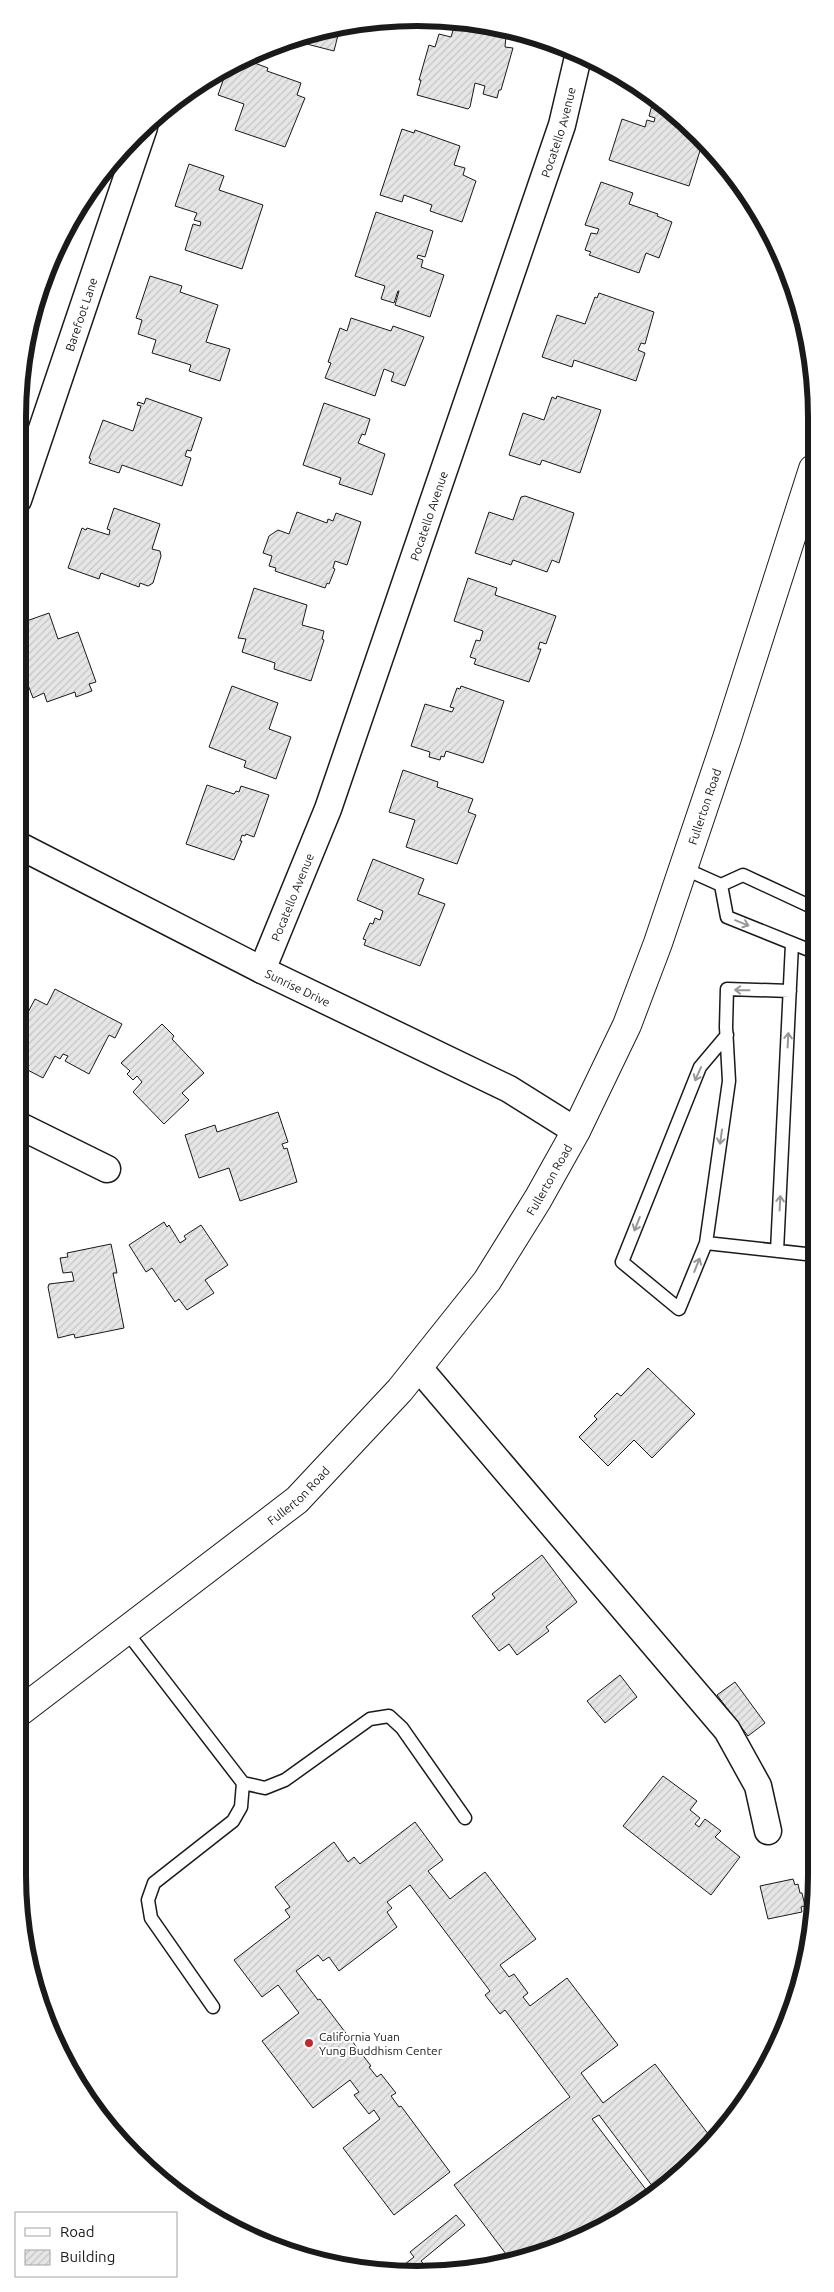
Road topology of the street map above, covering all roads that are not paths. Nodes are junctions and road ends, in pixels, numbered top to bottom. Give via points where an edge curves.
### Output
1 (577, 61) edge
2 (138, 144) edge
3 (26, 476) edge
4 (808, 484) edge
5 (26, 850) edge
6 (684, 868) junction
7 (721, 885) junction
8 (808, 905) edge
9 (792, 944) junction
10 (808, 950) edge
11 (262, 970) junction
12 (790, 991) junction
13 (726, 1035) junction
14 (26, 1129) edge
15 (576, 1131) junction
16 (107, 1169) dead end
17 (706, 1243) junction
18 (778, 1252) junction
19 (808, 1254) edge
20 (418, 1367) junction
21 (126, 1631) junction
22 (26, 1707) edge
23 (243, 1783) junction
24 (465, 1818) dead end
25 (768, 1831) dead end
26 (213, 2008) dead end

1 - 11 street, Pocatello Avenue via 562,125 328,809
2 - 3 street, Barefoot Lane
4 - 6 main road, Fullerton Road
5 - 11 street, Sunrise Drive
6 - 7 lane
6 - 15 main road, Fullerton Road via 627,1025
7 - 8 lane via 743,875
7 -> 9 lane via 727,917
9 - 10 lane
9 - 12 lane
11 - 15 street, Sunrise Drive via 509,1089
12 -> 13 lane via 727,990
18 -> 12 lane
13 -> 17 lane via 729,1081
13 -> 17 lane via 700,1067 622,1262 679,1309
14 - 16 street
15 - 20 main road, Fullerton Road via 487,1281
17 - 18 lane
18 - 19 lane
20 - 21 main road, Fullerton Road via 297,1500
20 - 25 street via 726,1730 758,1786
21 - 22 main road, Fullerton Road
21 - 23 lane
23 - 24 lane via 265,1788 285,1780 370,1719 390,1716 402,1728
23 - 26 lane via 241,1807 233,1822 154,1883 148,1900 151,1918

